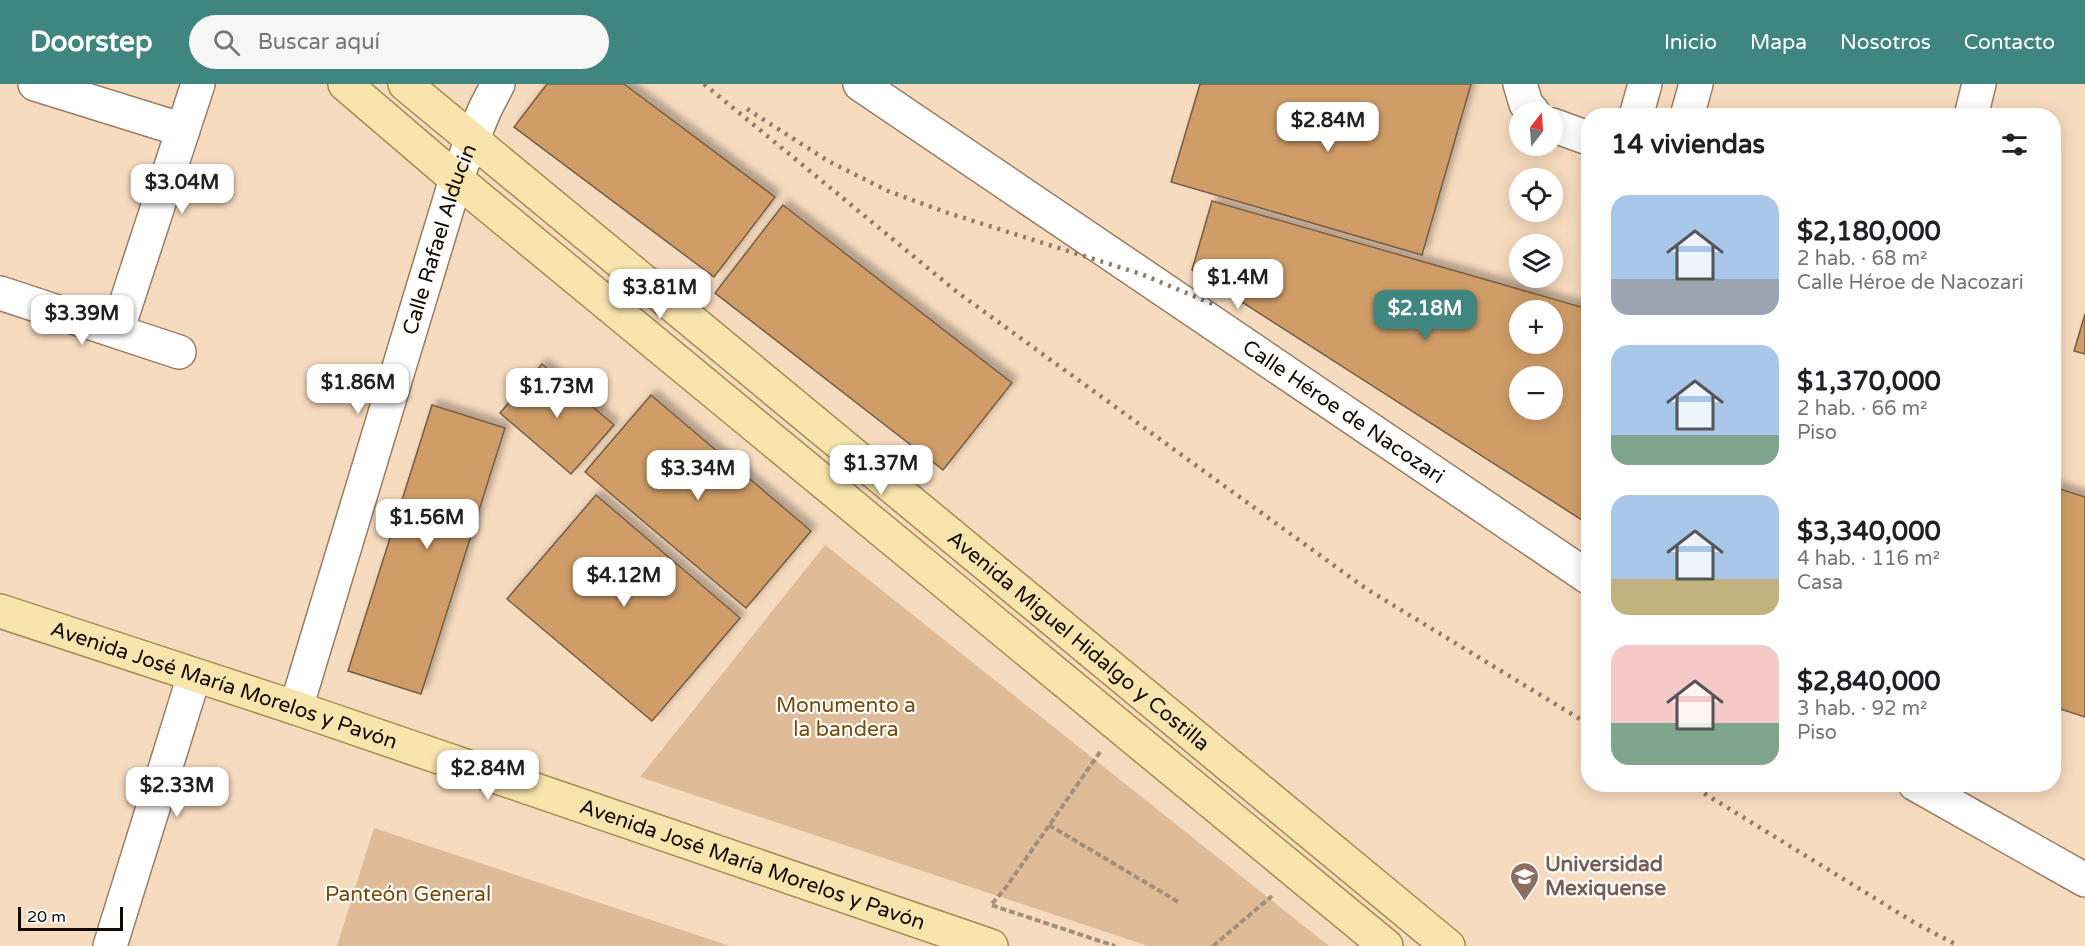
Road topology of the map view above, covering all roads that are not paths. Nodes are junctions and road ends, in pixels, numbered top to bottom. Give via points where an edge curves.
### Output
1 (35, 84) edge
2 (198, 84) edge
3 (345, 84) edge
4 (405, 84) edge
5 (498, 84) edge
6 (860, 84) edge
7 (1520, 84) edge
8 (1645, 84) edge
9 (1696, 84) edge
10 (1979, 84) edge
11 (1526, 102) edge
12 (1638, 108) edge
13 (1689, 108) edge
14 (1973, 108) edge
15 (1563, 129) edge
16 (183, 130) junction
17 (1581, 135) edge
18 (472, 139) junction
19 (456, 179) junction
20 (653, 288) junction
21 (0, 293) edge
22 (627, 319) junction
23 (117, 331) junction
24 (179, 352) dead end
25 (851, 452) junction
26 (825, 483) junction
27 (1581, 572) edge
28 (0, 612) edge
29 (194, 676) junction
30 (296, 708) junction
31 (1929, 792) edge
32 (2085, 879) edge
33 (110, 946) edge
34 (991, 946) edge
35 (1386, 946) edge
36 (1448, 946) edge

1 - 16 street
2 - 16 street
3 - 19 main road, Avenida Miguel Hidalgo y Costilla
4 - 18 main road, Avenida Miguel Hidalgo y Costilla
5 - 18 street, Calle Rafael Alducin
6 - 27 street, Calle Héroe de Nacozari
7 - 11 street
8 - 12 street
9 - 13 street
10 - 14 street
15 - 17 street
16 - 23 street
18 - 19 street, Calle Rafael Alducin
18 - 20 main road, Avenida Miguel Hidalgo y Costilla
19 - 22 main road, Avenida Miguel Hidalgo y Costilla
19 - 30 street, Calle Rafael Alducin
20 - 22 main road
20 - 25 main road, Avenida Miguel Hidalgo y Costilla
21 - 23 street
22 - 26 main road, Avenida Miguel Hidalgo y Costilla
23 - 24 street
25 - 26 main road
25 - 36 main road, Avenida Miguel Hidalgo y Costilla
26 - 35 main road, Avenida Miguel Hidalgo y Costilla
28 - 29 main road, Avenida José María Morelos y Pavón
29 - 30 main road, Avenida José María Morelos y Pavón
29 - 33 street
30 - 34 main road, Avenida José María Morelos y Pavón
31 - 32 street

